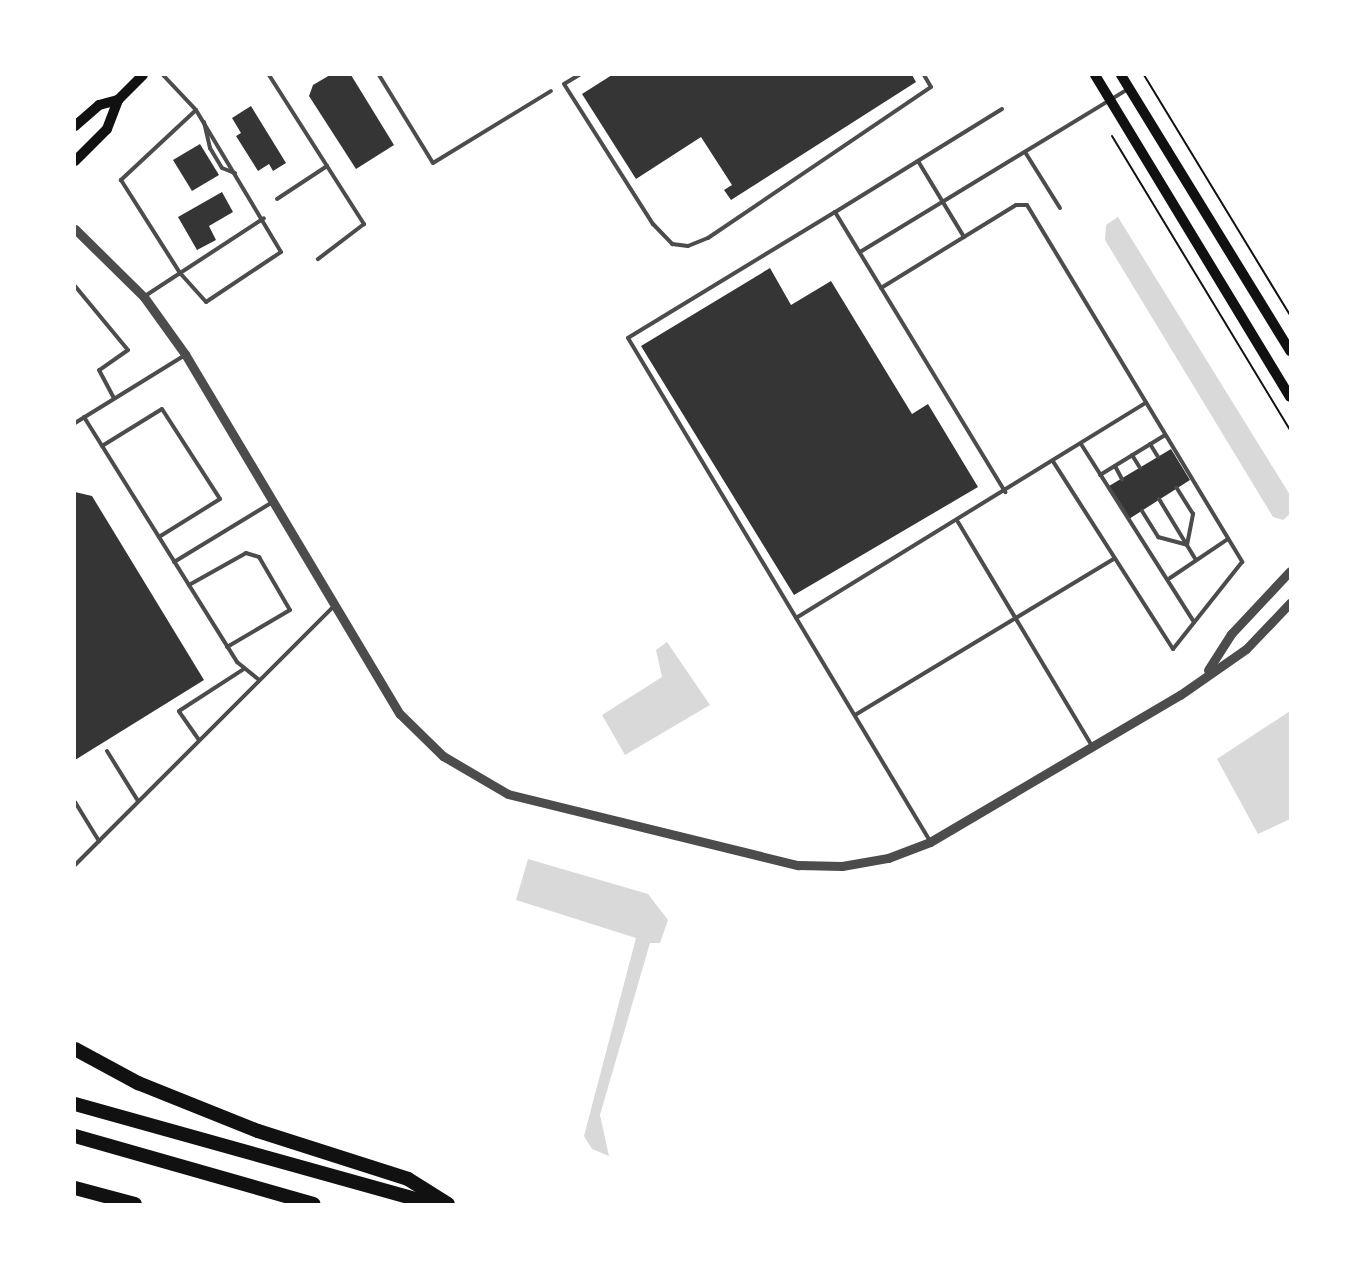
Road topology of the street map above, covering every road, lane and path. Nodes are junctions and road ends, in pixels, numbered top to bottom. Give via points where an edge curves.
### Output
1 (143, 75) edge
2 (163, 75) edge
3 (269, 75) edge
4 (379, 75) edge
5 (579, 75) edge
6 (924, 75) edge
7 (1095, 75) edge
8 (1120, 75) edge
9 (1144, 75) edge
10 (1128, 88) junction
11 (551, 91) dead end
12 (1111, 99) junction
13 (118, 100) junction
14 (1002, 109) dead end
15 (196, 110) junction
16 (204, 122) junction
17 (75, 126) edge
18 (1112, 136) dead end
19 (1025, 152) junction
20 (918, 160) junction
21 (75, 161) edge
22 (327, 166) junction
23 (236, 173) junction
24 (277, 199) dead end
25 (943, 202) junction
26 (1060, 208) dead end
27 (835, 212) junction
28 (264, 218) junction
29 (75, 229) edge
30 (964, 237) junction
31 (860, 252) junction
32 (318, 260) dead end
33 (180, 273) junction
34 (75, 286) edge
35 (881, 288) junction
36 (144, 297) junction
37 (1290, 315) edge
38 (1290, 351) edge
39 (185, 354) junction
40 (1290, 397) edge
41 (114, 398) junction
42 (1146, 403) junction
43 (84, 417) junction
44 (75, 423) edge
45 (1290, 430) edge
46 (1165, 435) junction
47 (1081, 444) junction
48 (1150, 444) junction
49 (102, 446) junction
50 (1132, 455) junction
51 (1158, 457) dead end
52 (1053, 461) junction
53 (1115, 466) junction
54 (1140, 468) dead end
55 (1100, 475) junction
56 (1122, 479) dead end
57 (1177, 488) dead end
58 (1005, 492) junction
59 (1159, 499) dead end
60 (271, 503) junction
61 (1142, 511) dead end
62 (958, 522) junction
63 (159, 537) junction
64 (1228, 539) junction
65 (1187, 545) junction
66 (1114, 559) junction
67 (1196, 560) junction
68 (174, 562) junction
69 (1290, 571) edge
70 (1170, 578) junction
71 (189, 585) junction
72 (1290, 603) edge
73 (332, 608) junction
74 (796, 618) junction
75 (1016, 619) junction
76 (1194, 622) junction
77 (227, 647) junction
78 (244, 669) junction
79 (1206, 673) junction
80 (259, 680) junction
81 (855, 715) junction
82 (199, 740) junction
83 (1093, 747) junction
84 (107, 751) dead end
85 (138, 801) junction
86 (75, 802) edge
87 (99, 841) junction
88 (930, 842) junction
89 (75, 865) edge
90 (75, 1049) edge
91 (75, 1104) edge
92 (75, 1136) edge
93 (75, 1188) edge
94 (135, 1204) edge
95 (314, 1204) edge
96 (434, 1204) edge
97 (448, 1204) edge

1 - 13 main road
2 - 15 lane
3 - 22 lane
4 - 11 lane via 433,163
5 - 6 lane via 564,84 653,224 672,244 688,246 708,238 931,87
7 - 12 main road
8 - 10 main road
9 - 37 path
10 - 12 lane
10 - 38 main road
12 - 19 lane
12 - 40 main road
13 - 17 main road via 99,105
13 - 21 main road via 107,129
14 - 20 lane
15 - 16 lane
15 - 33 lane via 121,180
16 - 23 lane
16 - 23 lane via 204,138 218,162
18 - 45 path
19 - 25 lane
19 - 26 lane
20 - 25 lane
20 - 27 lane
22 - 24 lane
22 - 32 lane via 364,224
23 - 28 lane
25 - 30 lane
25 - 31 lane
27 - 31 lane
27 - 74 lane via 628,338
28 - 33 lane
28 - 33 lane via 281,252 216,296 206,302 198,297
29 - 36 street
30 - 35 lane
30 - 42 lane via 1016,205 1027,205
31 - 35 lane
33 - 36 lane
34 - 41 lane via 128,350 99,370
35 - 58 lane
36 - 39 street
39 - 41 lane
39 - 60 street
41 - 43 lane
42 - 46 lane
42 - 47 lane
43 - 44 lane
43 - 49 lane
46 - 48 lane
46 - 64 lane
47 - 52 lane
47 - 55 lane
48 - 50 lane
48 - 51 lane
49 - 63 lane
49 - 63 lane via 162,409 220,499
50 - 53 lane
50 - 54 lane
52 - 58 lane
52 - 66 lane
53 - 55 lane
53 - 56 lane
55 - 70 lane via 1161,574
57 - 65 lane via 1193,514
58 - 62 lane
59 - 65 lane
60 - 68 lane
60 - 73 street
61 - 65 lane via 1158,537
62 - 74 lane
62 - 75 lane
63 - 68 lane
64 - 67 lane
64 - 76 lane via 1242,562
65 - 67 lane
66 - 75 lane
66 - 76 lane via 1173,649
67 - 70 lane
68 - 71 lane
69 - 79 street via 1231,634
70 - 76 lane
71 - 77 lane
71 - 77 lane via 246,553 260,557 290,609
72 - 79 street via 1246,649
73 - 80 lane
73 - 88 street via 422,740 508,794 798,865 842,866
74 - 81 lane
75 - 81 lane
75 - 83 lane
77 - 78 lane
78 - 80 lane
78 - 82 lane via 179,711
79 - 83 street via 1180,695
80 - 82 lane
81 - 88 lane
82 - 85 lane
83 - 88 street
84 - 85 lane
85 - 87 lane
86 - 87 lane
87 - 89 lane
90 - 97 highway via 138,1083 258,1131 408,1179
91 - 96 highway
92 - 95 highway
93 - 94 highway

